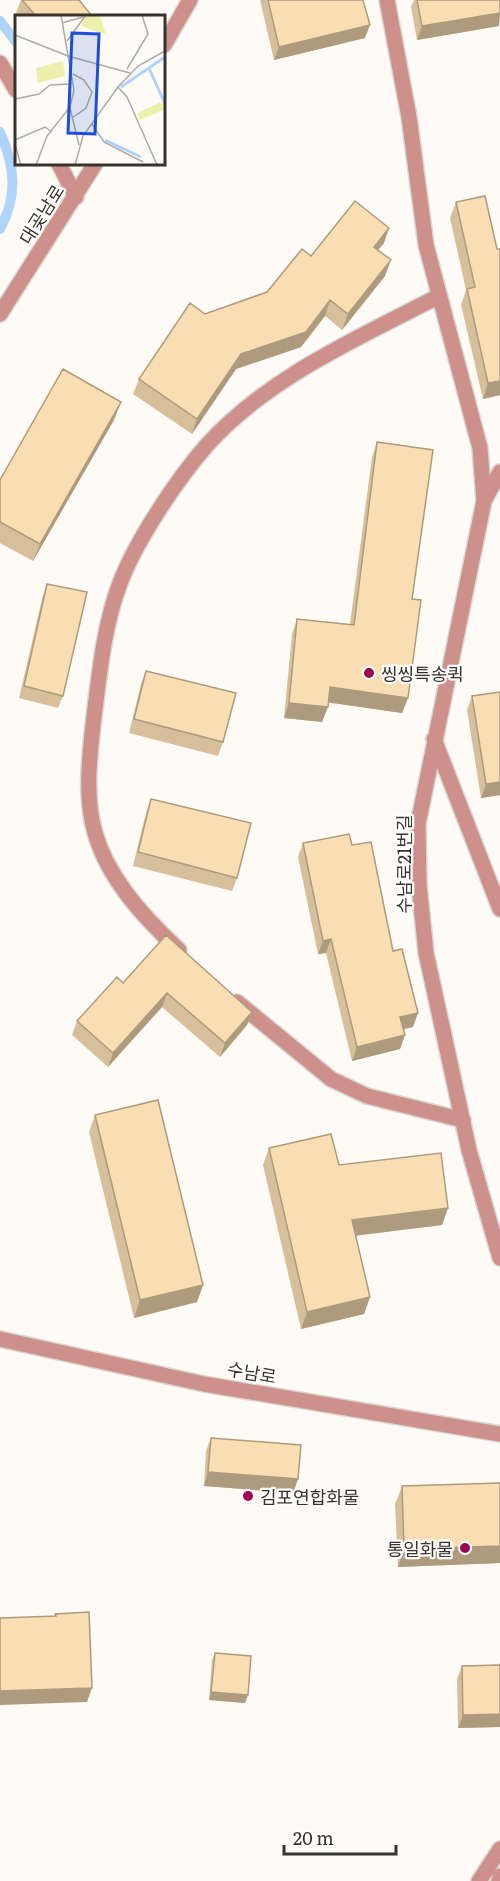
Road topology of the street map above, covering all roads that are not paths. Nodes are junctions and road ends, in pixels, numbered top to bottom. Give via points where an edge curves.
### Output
1 (190, 0) edge
2 (387, 0) edge
3 (165, 43) edge
4 (0, 63) edge
5 (15, 88) edge
6 (60, 165) edge
7 (94, 165) edge
8 (76, 197) junction
9 (439, 296) junction
10 (0, 314) edge
11 (500, 472) edge
12 (484, 501) junction
13 (434, 739) junction
14 (500, 909) edge
15 (187, 957) edge
16 (228, 994) edge
17 (462, 1120) junction
18 (500, 1258) edge
19 (0, 1339) edge
20 (500, 1434) edge
21 (500, 1849) edge
22 (500, 1876) edge
23 (479, 1881) edge
24 (499, 1881) edge

1 - 3 street
2 - 9 street via 409,117 426,245
4 - 5 street
6 - 8 street
7 - 8 street, 대곶남로
8 - 10 street, 대곶남로
9 - 12 street via 480,448
9 - 15 street via 297,373 243,411 207,445 177,484 120,582 99,670 88,795 95,833 107,862 130,898
11 - 12 street, 수남로21번길
12 - 13 street, 수남로21번길
13 - 14 street
13 - 17 street, 수남로21번길 via 418,824 419,885 426,953
16 - 17 street via 331,1079 367,1096
17 - 18 street, 수남로21번길
19 - 20 street, 수남로 via 204,1384
21 - 23 street
22 - 24 street

